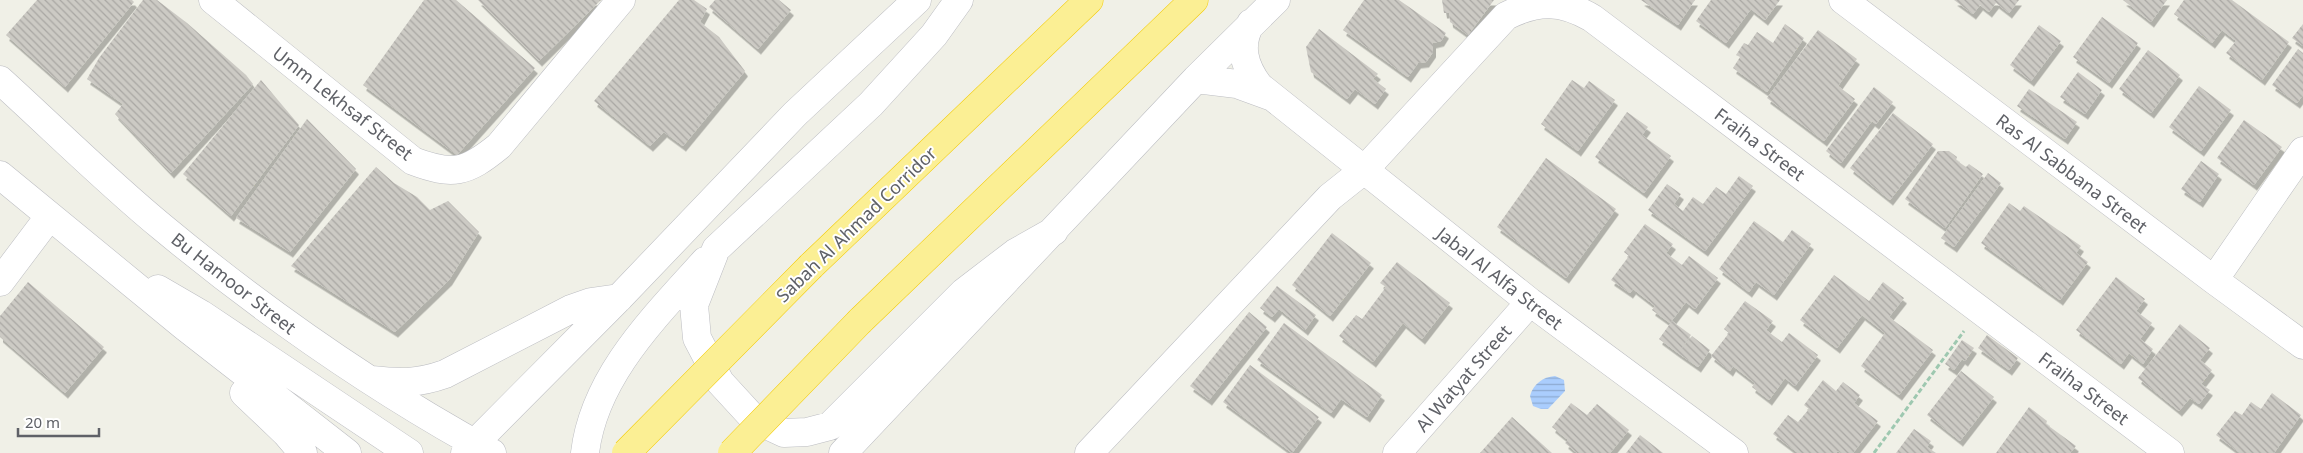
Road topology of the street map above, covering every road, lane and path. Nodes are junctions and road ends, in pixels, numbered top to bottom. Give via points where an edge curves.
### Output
1 (213, 0) edge
2 (621, 0) edge
3 (917, 0) edge
4 (959, 0) edge
5 (1089, 0) edge
6 (1194, 0) edge
7 (1276, 0) edge
8 (1843, 0) edge
9 (1251, 23) junction
10 (1196, 79) junction
11 (0, 80) edge
12 (1272, 96) junction
13 (2303, 151) edge
14 (1364, 170) junction
15 (0, 175) edge
16 (49, 217) junction
17 (1054, 230) junction
18 (716, 249) junction
19 (117, 273) junction
20 (2214, 280) junction
21 (0, 282) edge
22 (619, 298) junction
23 (1530, 302) junction
24 (1979, 310) junction
25 (2303, 345) edge
26 (367, 380) junction
27 (478, 451) edge
28 (303, 453) edge
29 (347, 453) edge
30 (409, 453) edge
31 (585, 453) edge
32 (626, 453) edge
33 (732, 453) edge
34 (843, 453) edge
35 (1089, 453) edge
36 (1397, 453) edge
37 (1734, 453) edge
38 (1874, 453) edge
39 (2170, 453) edge

1 - 2 street, Umm Lekhsaf Street via 412,161 436,170 459,170 482,160 499,146
3 - 22 street via 795,114
4 - 18 street via 934,35 871,104
5 - 32 highway, Sabah Al Ahmad Corridor, bridge via 811,266
6 - 33 highway, bridge via 860,321
7 - 9 street
8 - 20 street, Ras Al Sabbana Street
9 - 10 street
9 - 12 street, Jabal Al Alfa Street via 1244,40 1245,58 1251,76
10 - 12 street, Jabal Al Alfa Street via 1237,84
10 - 17 street
11 - 26 street, Bu Hamoor Street via 161,226 251,299
12 - 14 street, Jabal Al Alfa Street
13 - 20 street
14 - 23 street, Jabal Al Alfa Street
14 - 24 street, Fraiha Street via 1506,16 1522,6 1540,1 1559,2 1577,7 1592,18
14 - 35 street, Fraiha Street via 1330,198
15 - 16 street
16 - 19 street
16 - 21 street
17 - 18 street via 1015,253 964,292 830,426 807,432 784,433 754,419 720,382 697,338 694,306
17 - 34 street
18 - 31 street via 651,321 616,369 598,400 587,434
19 - 28 street via 286,433
19 - 29 street
19 - 30 street via 181,301
20 - 25 street, Ras Al Sabbana Street
22 - 26 street via 571,309 445,374 427,380 403,384
22 - 27 street
23 - 36 street, Al Watyat Street
23 - 37 street, Jabal Al Alfa Street
24 - 38 path
24 - 39 street, Fraiha Street
26 - 27 street, Bu Hamoor Street

